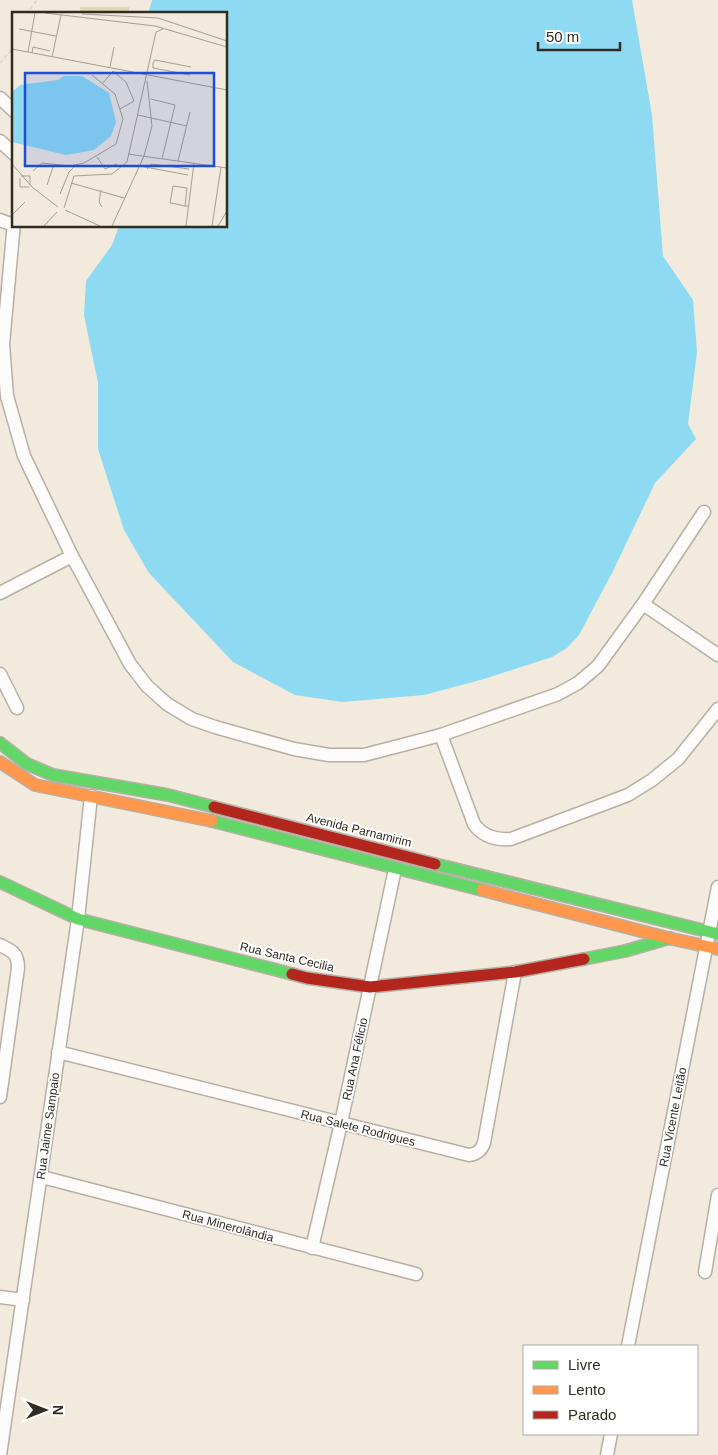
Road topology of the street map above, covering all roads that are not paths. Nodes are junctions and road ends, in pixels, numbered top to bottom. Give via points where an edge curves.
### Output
1 (0, 98) edge
2 (12, 109) edge
3 (13, 228) edge
4 (2, 334) edge
5 (0, 385) edge
6 (7, 396) junction
7 (704, 512) dead end
8 (72, 556) junction
9 (0, 593) edge
10 (644, 604) junction
11 (718, 656) edge
12 (0, 674) edge
13 (17, 708) dead end
14 (718, 709) edge
15 (441, 734) junction
16 (0, 743) edge
17 (0, 762) edge
18 (91, 796) junction
19 (395, 869) junction
20 (1, 885) edge
21 (718, 887) edge
22 (78, 919) junction
23 (694, 929) junction
24 (714, 934) edge
25 (668, 938) junction
26 (0, 945) edge
27 (712, 948) edge
28 (515, 972) junction
29 (370, 987) junction
30 (58, 1052) junction
31 (0, 1097) edge
32 (341, 1123) junction
33 (42, 1177) junction
34 (718, 1195) edge
35 (312, 1248) junction
36 (705, 1272) dead end
37 (416, 1274) dead end
38 (0, 1297) edge
39 (23, 1300) junction
40 (628, 1345) edge
41 (611, 1435) edge
42 (0, 1455) edge
43 (607, 1455) edge

1 - 2 street
3 - 4 street
4 - 6 street
5 - 6 street
6 - 8 street via 24,456
7 - 10 street
8 - 9 street
8 - 15 street via 130,664 167,704 192,719 294,749 330,755 364,755
10 - 11 street
10 - 15 street via 598,666 578,683 558,694
12 - 13 street
14 - 15 street via 678,759 652,780 628,795 512,839 488,836 474,824
16 - 23 street, Avenida Parnamirim via 27,764 53,775 168,795
17 - 18 street via 34,784
18 - 19 street via 196,817
18 - 22 street, Rua Jaime Sampaio
19 - 25 street
19 - 29 street, Rua Ana Félicio
20 - 22 street, Rua Santa Cecilia
21 - 24 street, Rua Vicente Leitão
22 - 29 street, Rua Santa Cecilia via 307,978
22 - 30 street, Rua Jaime Sampaio
23 - 24 street, Avenida Parnamirim
23 - 25 street, Rua Santa Cecilia
24 - 27 street, Rua Vicente Leitão
25 - 27 street
25 - 28 street, Rua Santa Cecilia via 625,951
26 - 31 street via 12,950 18,960
27 - 40 street, Rua Vicente Leitão
28 - 29 street, Rua Santa Cecilia
28 - 32 street, Rua Salete Rodrigues via 481,1150 469,1156
29 - 32 street, Rua Ana Félicio
30 - 32 street, Rua Salete Rodrigues
30 - 33 street, Rua Jaime Sampaio
32 - 35 street, Rua Ana Félicio
33 - 35 street, Rua Minerolândia
33 - 39 street, Rua Jaime Sampaio
34 - 36 street
35 - 37 street, Rua Minerolândia
38 - 39 street
39 - 42 street, Rua Jaime Sampaio
41 - 43 street

